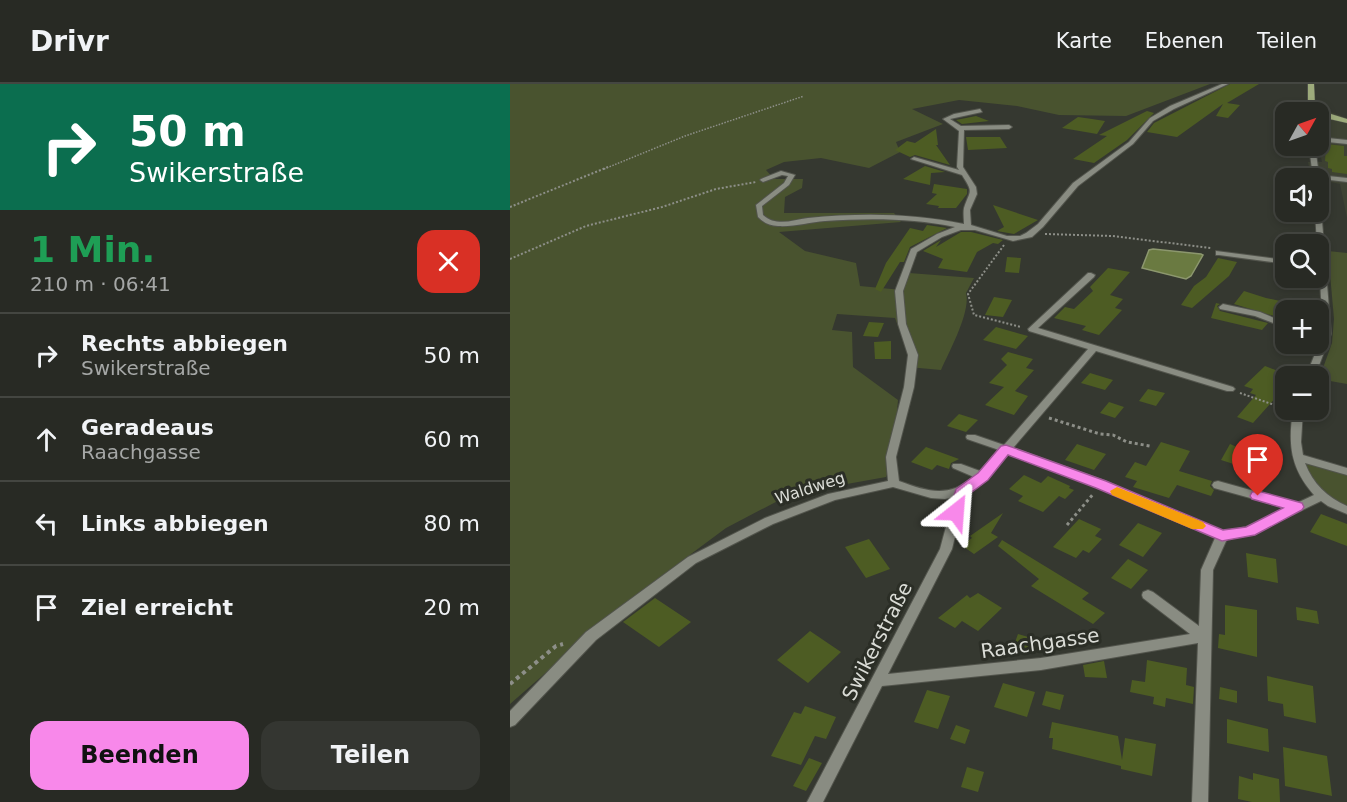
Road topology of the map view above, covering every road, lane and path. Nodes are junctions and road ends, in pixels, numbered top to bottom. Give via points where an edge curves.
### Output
1 (1226, 84) edge
2 (1311, 84) edge
3 (804, 96) dead end
4 (980, 111) dead end
5 (1331, 117) joint
6 (1347, 121) edge
7 (1009, 127) dead end
8 (960, 128) junction
9 (1329, 140) edge
10 (1347, 142) edge
11 (914, 159) dead end
12 (962, 173) junction
13 (1329, 179) edge
14 (763, 180) joint
15 (1347, 180) edge
16 (510, 207) edge
17 (968, 226) junction
18 (1031, 234) junction
19 (1009, 239) junction
20 (1215, 251) joint
21 (510, 260) edge
22 (1275, 260) edge
23 (1091, 275) dead end
24 (1223, 307) dead end
25 (1275, 321) edge
26 (1032, 329) junction
27 (1095, 347) junction
28 (1230, 389) joint
29 (1275, 405) edge
30 (1036, 414) junction
31 (1298, 420) edge
32 (971, 437) dead end
33 (1150, 446) dead end
34 (1006, 449) junction
35 (1297, 458) junction
36 (957, 466) dead end
37 (1347, 472) edge
38 (983, 476) junction
39 (894, 483) junction
40 (1101, 484) junction
41 (1218, 485) dead end
42 (961, 493) junction
43 (1319, 497) junction
44 (1297, 507) junction
45 (1347, 510) edge
46 (1067, 525) dead end
47 (1222, 536) junction
48 (1148, 595) dead end
49 (591, 636) junction
50 (1205, 637) junction
51 (879, 681) junction
52 (510, 684) edge
53 (510, 721) edge
54 (815, 802) edge
55 (1200, 802) edge

1 - 18 street via 1149,121 1130,144 1069,191 1054,213
2 - 5 main road via 1311,106
3 - 16 path via 700,130
4 - 8 street via 946,119
5 - 6 main road
7 - 8 street
8 - 12 street
9 - 10 street
11 - 12 street
12 - 17 street via 974,194 967,210
13 - 15 street
14 - 17 street via 781,173 792,175 788,184 759,205 760,216 771,224 903,216
14 - 21 path via 716,189 586,226
17 - 19 street
17 - 39 street via 954,229 914,252 900,291 902,324 913,355 891,457
18 - 19 street
18 - 20 path via 1112,236
19 - 26 path via 968,294 974,315
20 - 22 street
23 - 26 street
24 - 25 street
26 - 27 street
27 - 28 street
27 - 30 street
28 - 29 path
30 - 33 path
30 - 34 street
31 - 35 street
32 - 34 street
34 - 38 street
34 - 40 street
35 - 37 street
35 - 43 street
36 - 38 street
38 - 42 street
39 - 42 street via 944,495
39 - 49 street, Waldweg via 832,496 769,521 692,560
40 - 46 path
40 - 47 street
41 - 44 street
42 - 51 street, Swikerstraße via 946,549
43 - 44 street
43 - 45 street
44 - 47 street via 1250,531
47 - 50 street via 1207,570
48 - 50 street
49 - 52 path via 556,646
49 - 53 street, Waldweg
50 - 51 street, Raachgasse via 1041,664
50 - 55 street
51 - 54 street, Swikerstraße

